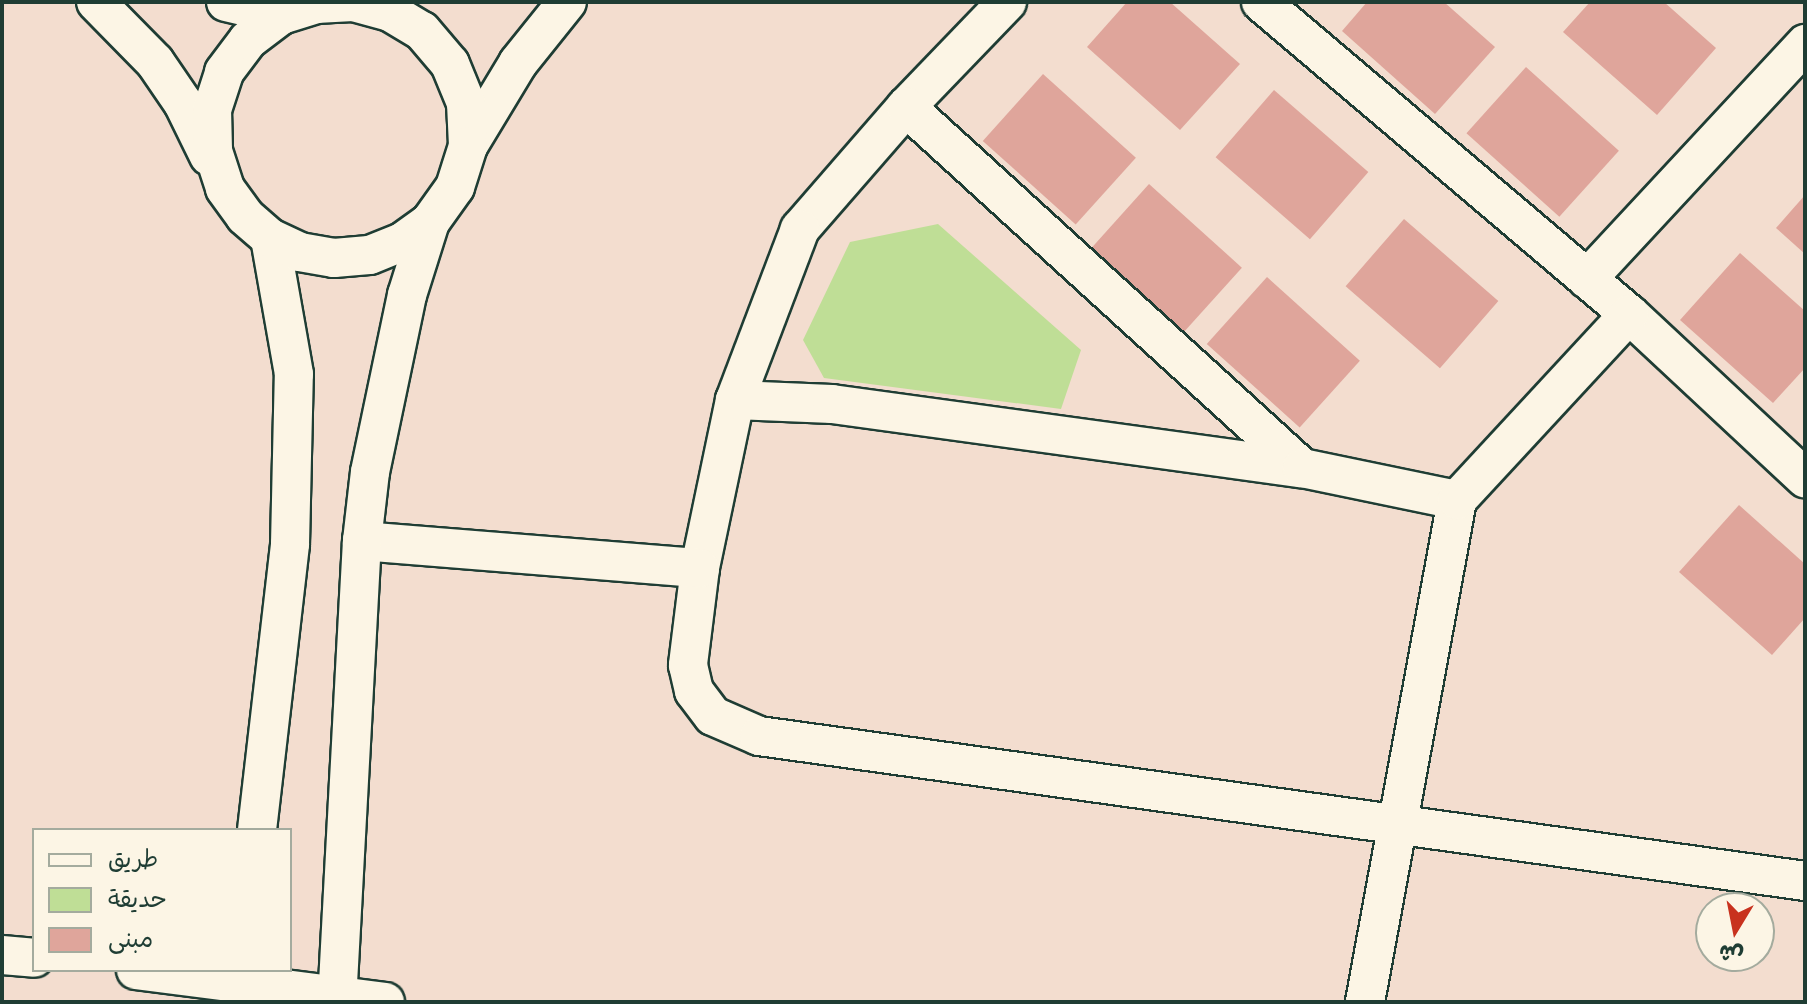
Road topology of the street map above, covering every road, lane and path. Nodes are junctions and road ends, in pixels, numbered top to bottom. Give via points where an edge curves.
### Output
1 (96, 2) edge
2 (226, 2) edge
3 (353, 2) edge
4 (371, 2) edge
5 (567, 2) edge
6 (1007, 2) edge
7 (1261, 2) edge
8 (281, 15) junction
9 (1805, 44) edge
10 (906, 107) junction
11 (468, 146) junction
12 (225, 188) junction
13 (430, 222) junction
14 (270, 238) junction
15 (1587, 279) junction
16 (1629, 314) junction
17 (735, 400) junction
18 (1302, 468) junction
19 (1805, 478) edge
20 (1457, 500) junction
21 (362, 541) junction
22 (700, 568) junction
23 (1398, 823) junction
24 (257, 828) edge
25 (1805, 881) edge
26 (2, 955) edge
27 (32, 958) edge
28 (150, 972) edge
29 (239, 985) edge
30 (338, 998) edge
31 (385, 1002) edge
32 (1365, 1002) edge

1 - 12 street via 155,62 183,103
2 - 8 street
3 - 4 street
3 - 8 street via 316,4
3 - 11 street via 390,12 422,31 450,64 466,103
5 - 11 street via 518,63
6 - 10 street
7 - 15 street
8 - 12 street via 248,40 224,72 212,110 213,150
9 - 15 street
10 - 17 street via 800,229
10 - 18 street
11 - 13 street via 455,187
12 - 14 street
13 - 14 street via 402,242 369,255 334,258 300,252
13 - 21 street via 393,353
14 - 24 street via 294,374 290,544
15 - 16 street
16 - 19 street
16 - 20 street
17 - 18 street via 832,404
17 - 22 street
18 - 20 street
20 - 23 street
21 - 22 street
21 - 30 street
22 - 23 street via 688,665 694,691 713,716 731,726 759,736
23 - 25 street
23 - 32 street
26 - 27 street
28 - 29 street
29 - 30 street
30 - 31 street

